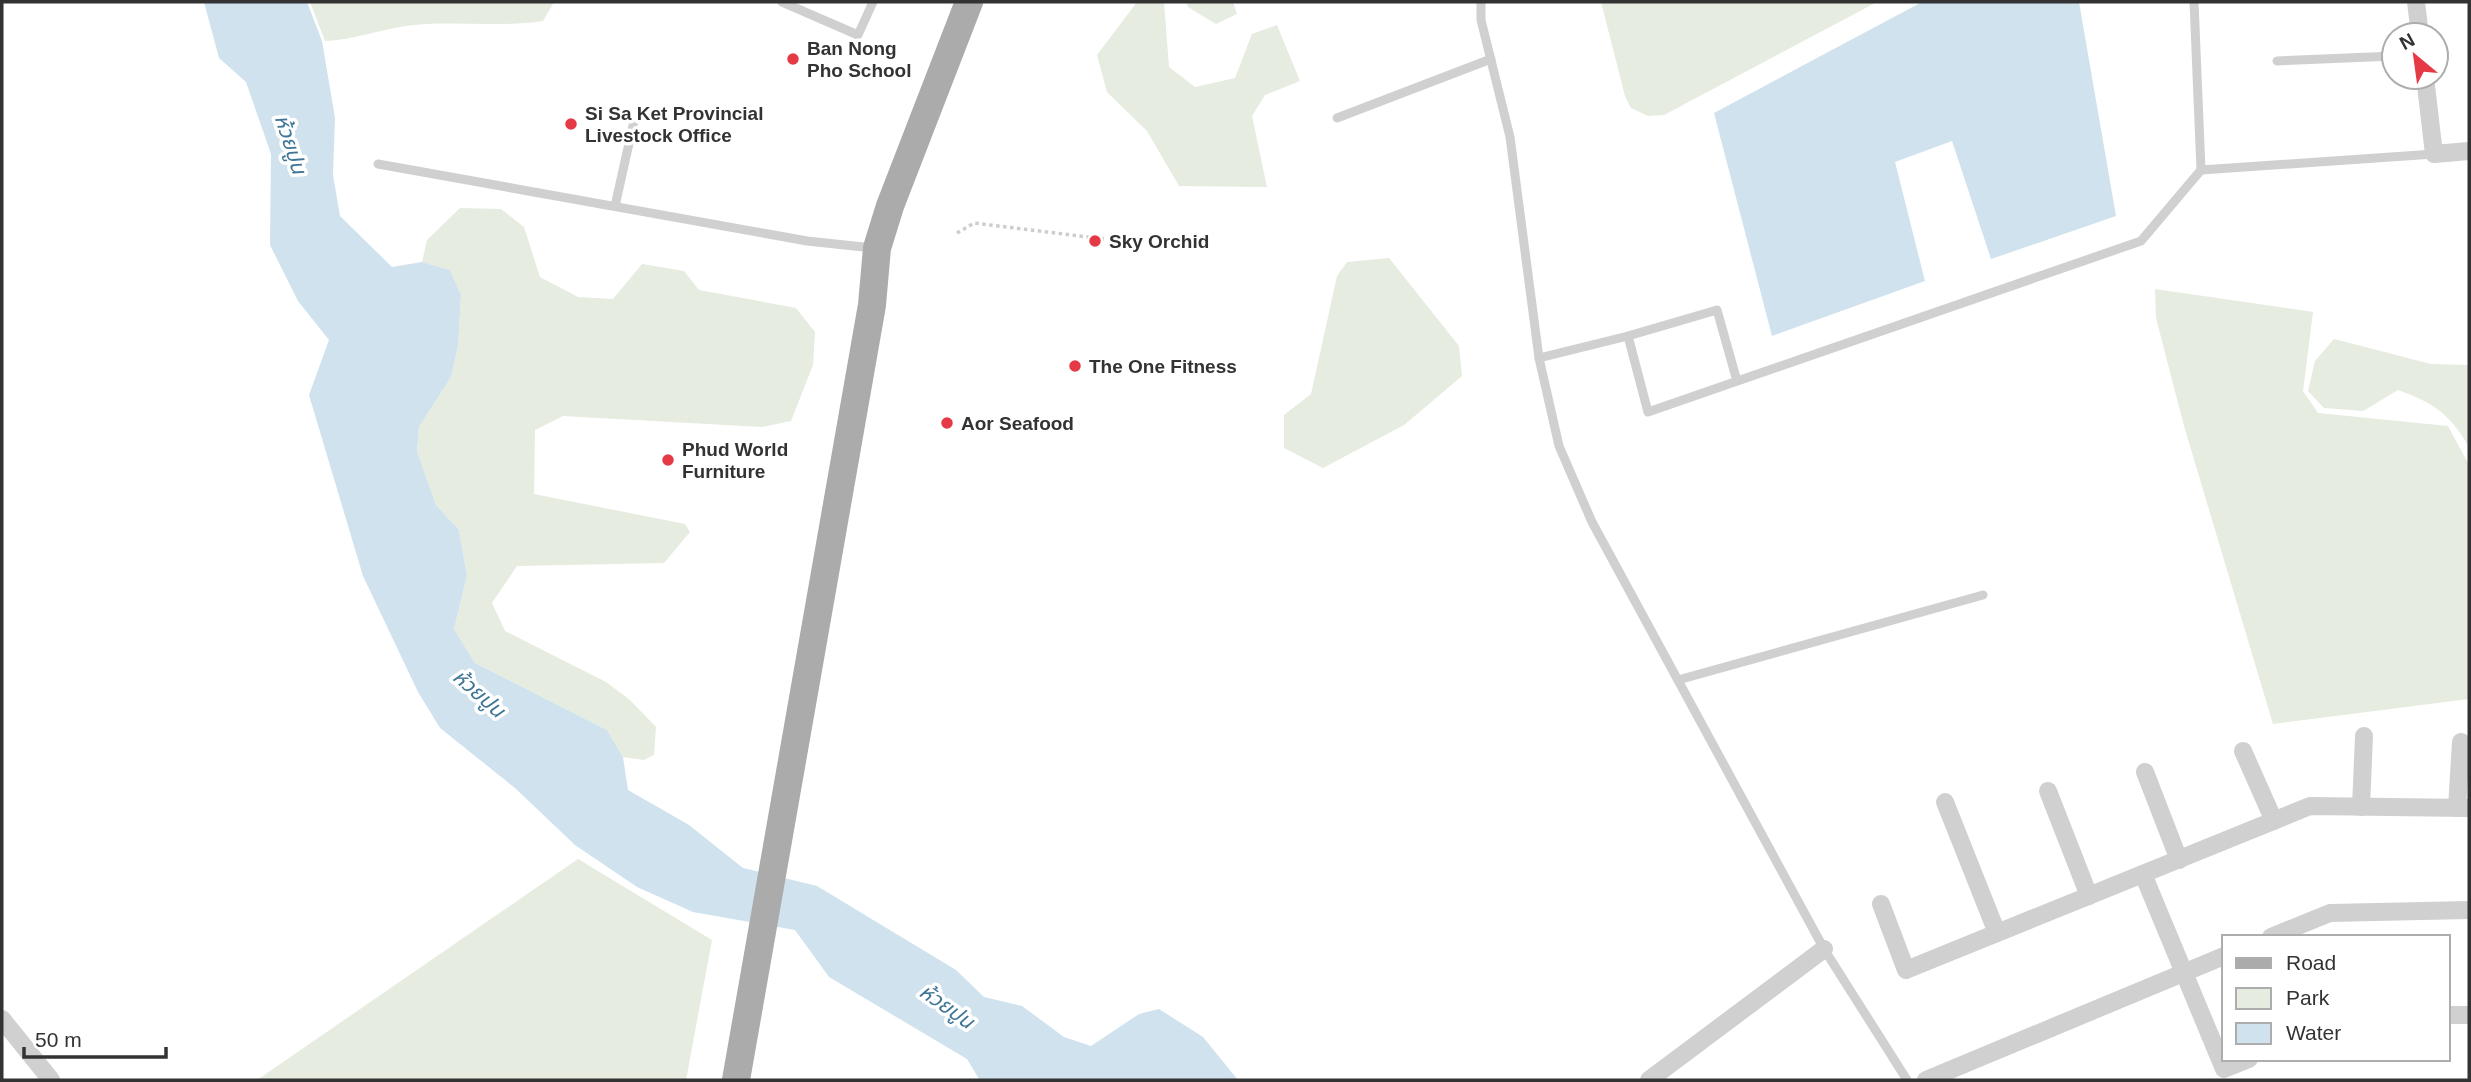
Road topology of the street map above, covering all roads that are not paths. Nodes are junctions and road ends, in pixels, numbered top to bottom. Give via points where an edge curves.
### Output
1 (782, 2) edge
2 (873, 2) edge
3 (969, 2) edge
4 (1481, 2) edge
5 (2194, 2) edge
6 (2416, 2) edge
7 (2418, 21) edge
8 (2380, 57) edge
9 (1490, 60) junction
10 (2277, 61) dead end
11 (2427, 91) edge
12 (1337, 118) dead end
13 (634, 121) dead end
14 (2469, 151) edge
15 (2434, 154) junction
16 (378, 164) dead end
17 (2201, 170) junction
18 (615, 206) junction
19 (877, 248) junction
20 (1628, 336) junction
21 (1539, 358) junction
22 (1737, 381) junction
23 (1983, 596) dead end
24 (1678, 680) junction
25 (2364, 736) dead end
26 (2461, 742) dead end
27 (2243, 751) dead end
28 (2145, 772) dead end
29 (2048, 792) dead end
30 (1945, 802) dead end
31 (2361, 807) junction
32 (2463, 808) edge
33 (2274, 821) junction
34 (2179, 860) junction
35 (2143, 874) junction
36 (2089, 896) junction
37 (1881, 904) dead end
38 (2469, 910) edge
39 (1997, 933) junction
40 (2276, 935) edge
41 (1824, 949) junction
42 (2222, 957) edge
43 (2184, 973) junction
44 (2450, 1015) edge
45 (2469, 1015) edge
46 (2, 1019) edge
47 (2244, 1061) edge
48 (51, 1080) edge
49 (736, 1080) edge
50 (1649, 1080) edge
51 (1907, 1080) edge
52 (1926, 1080) edge

1 - 2 lane via 858,35
3 - 19 main road
4 - 9 lane
5 - 17 lane
6 - 7 street
8 - 10 lane
9 - 12 lane
9 - 21 lane via 1510,137
11 - 15 street
13 - 18 lane
14 - 15 street
15 - 17 lane
16 - 18 lane
17 - 22 lane via 2141,241
18 - 19 lane via 807,241
19 - 49 main road via 872,304
20 - 21 lane
20 - 22 lane via 1717,310
20 - 22 lane via 1648,412
21 - 24 lane via 1559,446 1592,522
23 - 24 lane
24 - 41 lane
25 - 31 street
26 - 32 street
27 - 33 street
28 - 34 street
29 - 36 street
30 - 39 street
31 - 32 street
31 - 33 street via 2310,806
33 - 34 street
34 - 35 street
35 - 36 street
35 - 43 street
36 - 39 street
37 - 39 street via 1906,970
38 - 40 street via 2330,913
41 - 50 street
41 - 51 lane
42 - 43 street
43 - 47 street via 2224,1069
43 - 52 street
44 - 45 street
46 - 48 street

